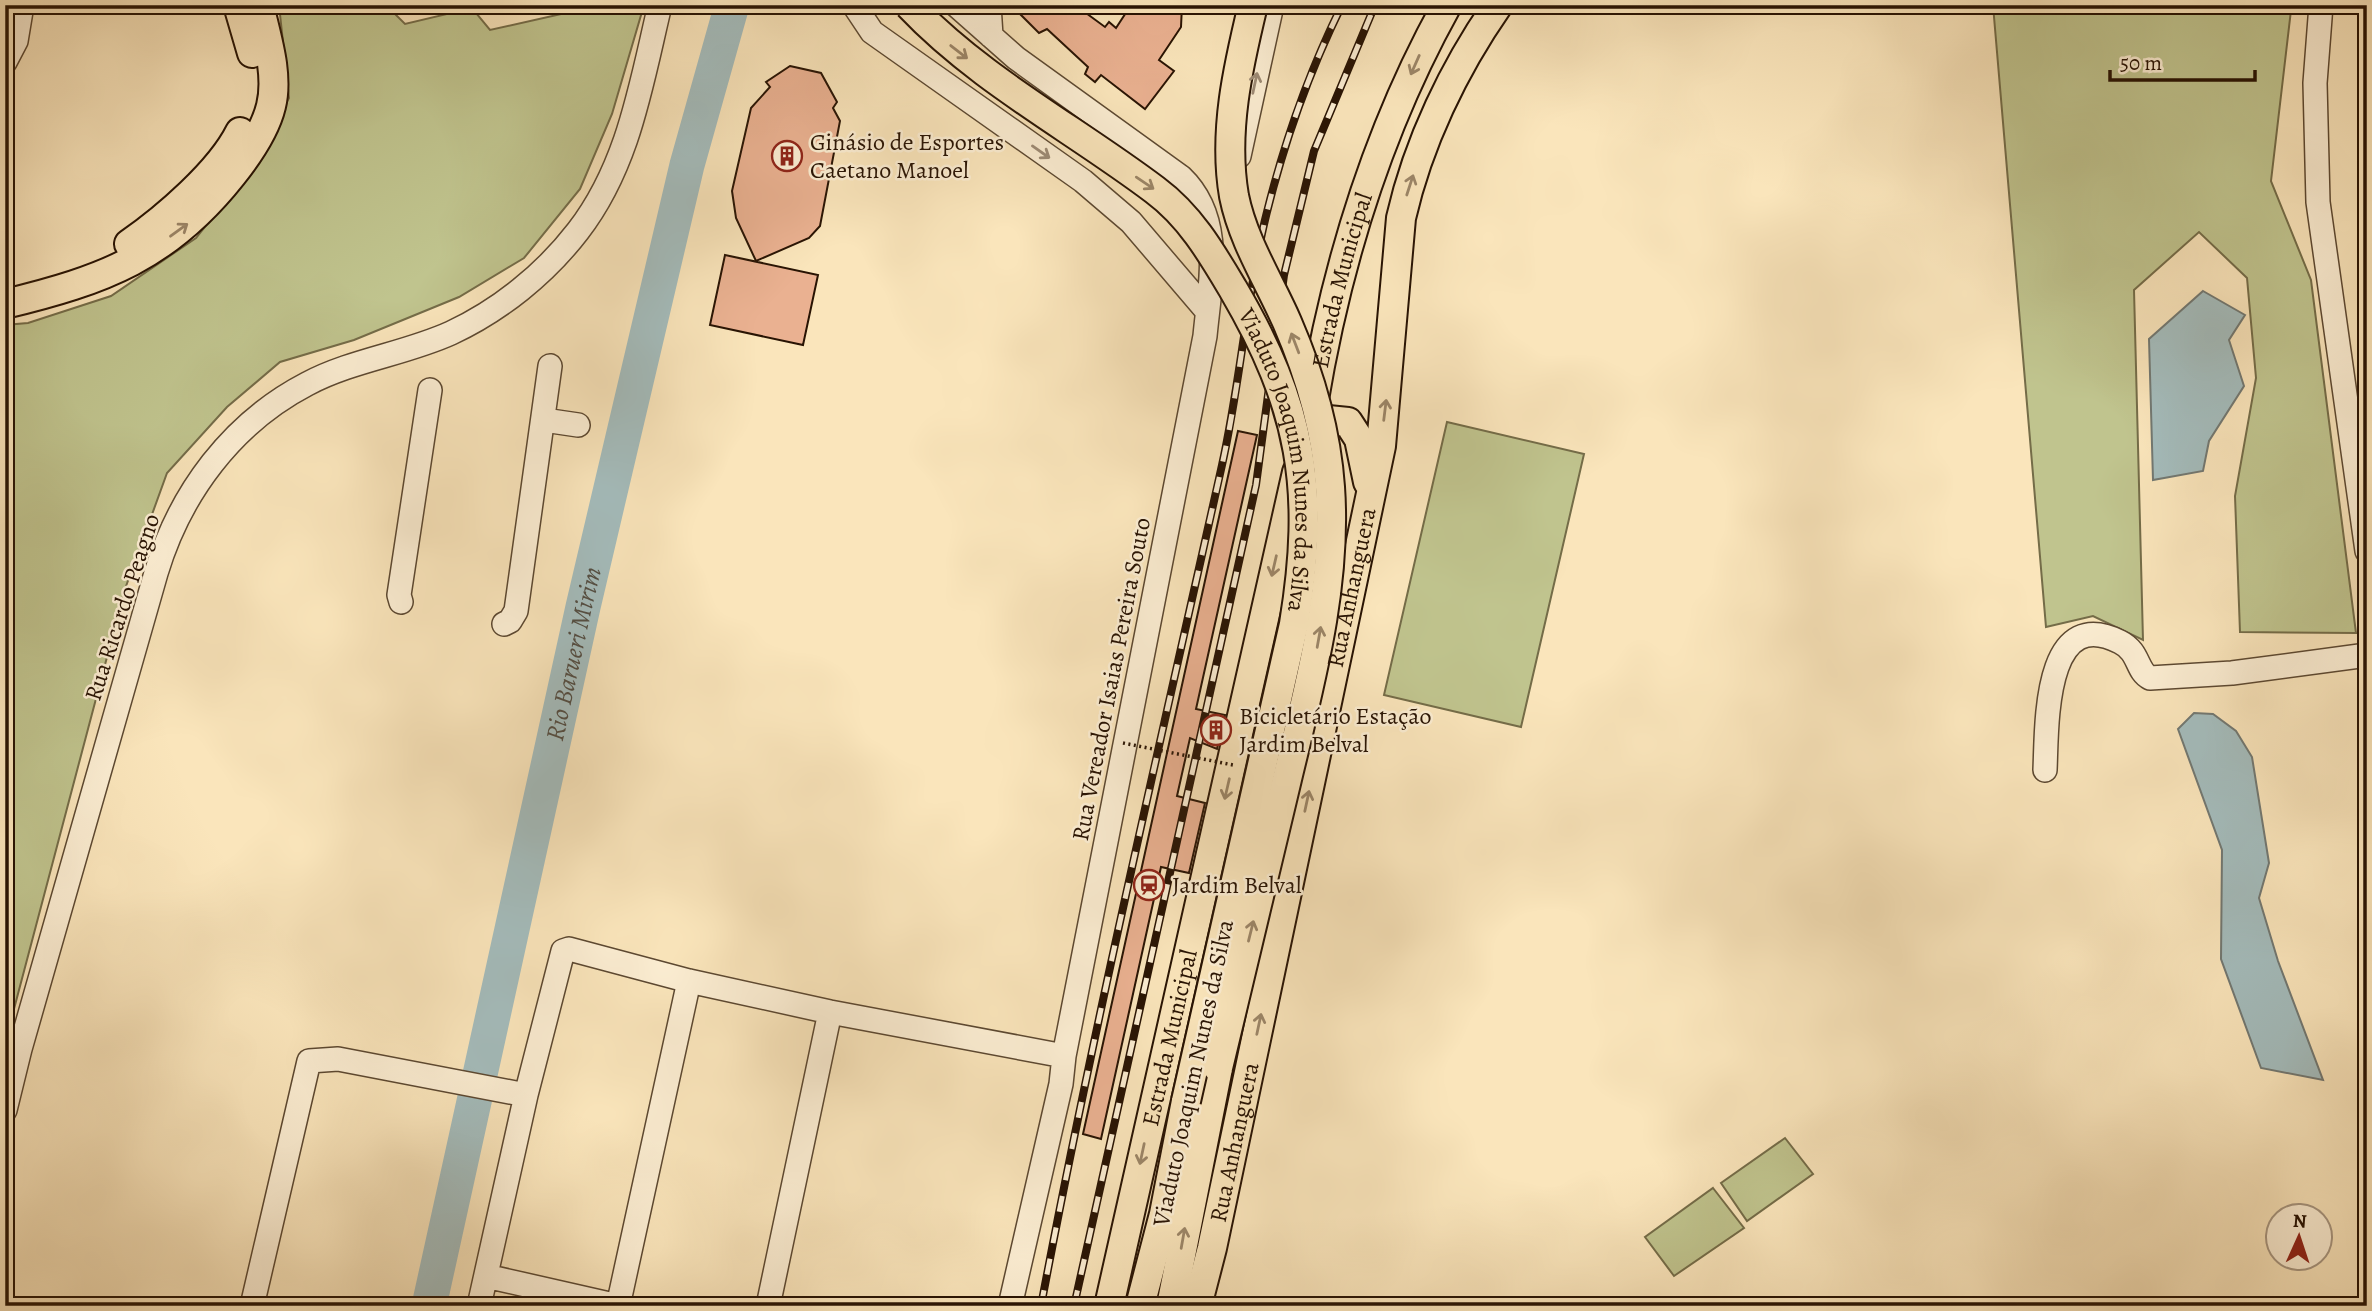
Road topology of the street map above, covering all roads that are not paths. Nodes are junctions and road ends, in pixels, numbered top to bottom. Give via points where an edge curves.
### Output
1 (22, 5) edge
2 (238, 5) edge
3 (260, 5) edge
4 (660, 5) edge
5 (854, 5) edge
6 (909, 5) edge
7 (956, 5) edge
8 (989, 5) edge
9 (1253, 5) edge
10 (1272, 5) edge
11 (1447, 5) edge
12 (1498, 5) edge
13 (2322, 5) edge
14 (991, 36) junction
15 (5, 62) edge
16 (5, 290) edge
17 (1208, 302) junction
18 (5, 304) edge
19 (550, 366) dead end
20 (430, 390) dead end
21 (544, 420) junction
22 (578, 425) dead end
23 (1306, 436) junction
24 (1368, 498) junction
25 (2367, 551) edge
26 (401, 601) dead end
27 (504, 624) dead end
28 (2367, 655) edge
29 (2045, 770) dead end
30 (689, 981) junction
31 (830, 1012) junction
32 (1063, 1056) junction
33 (517, 1093) junction
34 (5, 1110) edge
35 (486, 1276) junction
36 (251, 1306) edge
37 (479, 1306) edge
38 (618, 1306) edge
39 (768, 1306) edge
40 (1010, 1306) edge
41 (1110, 1306) edge
42 (1140, 1306) edge
43 (1171, 1306) edge
44 (1197, 1306) edge

1 - 15 street via 16,41
2 - 16 main road via 255,71 255,102 220,159 173,209 108,257
18 -> 3 main road via 76,287 116,270 187,225 217,194 255,145 271,107 272,69
4 - 34 street, Rua Ricardo Peagno via 618,166 563,249 495,308 450,333 359,362 280,400 236,436 184,502 164,545
5 -> 17 street via 872,32 1083,181
6 -> 42 main road, Viaduto Joaquim Nunes da Silva, bridge via 975,64 1155,190 1185,218 1262,339 1300,449 1306,500 1303,570 1294,624
7 - 14 street, Rua Vereador Isaias Pereira Souto
8 - 14 street
43 -> 9 main road, Viaduto Joaquim Nunes da Silva, bridge via 1218,1068 1309,689 1332,536 1328,459 1310,382 1242,227 1234,196 1231,125
17 -> 10 street
11 -> 23 main road, Estrada Municipal via 1399,100 1348,246 1326,327
24 -> 12 main road, Rua Anhanguera via 1381,446 1396,256 1407,191 1434,118
13 - 25 street via 2315,83 2318,202
14 - 17 street, Rua Vereador Isaias Pereira Souto via 1194,190 1211,233
17 - 32 street, Rua Vereador Isaias Pereira Souto via 1164,555
19 - 21 street
20 - 26 street
21 - 22 street
21 - 27 street via 516,611
23 - 24 main road via 1328,420 1348,422 1363,452
23 -> 41 main road, Estrada Municipal
44 -> 24 main road, Rua Anhanguera
28 - 29 street via 2232,673 2150,678 2142,673 2133,650 2119,641 2089,634 2076,640 2054,670
30 - 31 street
30 - 33 street via 563,951
30 - 38 street
31 - 32 street
31 - 39 street
32 - 40 street, Rua Vereador Isaias Pereira Souto via 1061,1084
33 - 35 street
33 - 36 street via 338,1059 309,1061
35 - 37 street
35 - 38 street

